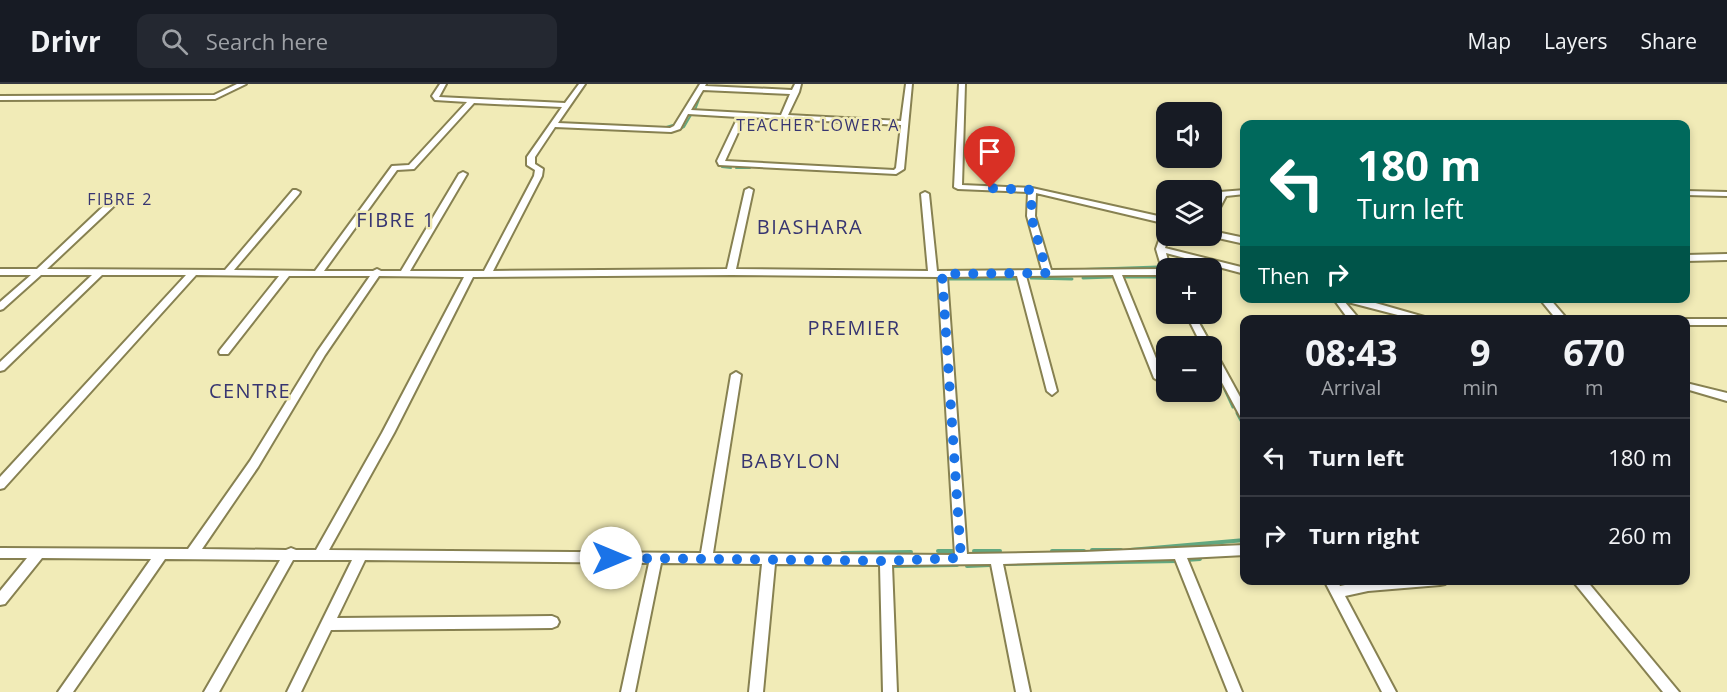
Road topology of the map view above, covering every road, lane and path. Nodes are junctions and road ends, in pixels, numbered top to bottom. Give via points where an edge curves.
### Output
1 (243, 84) edge
2 (443, 84) edge
3 (582, 84) edge
4 (909, 84) edge
5 (962, 84) edge
6 (702, 86) edge
7 (797, 88) edge
8 (0, 98) edge
9 (472, 101) junction
10 (567, 105) junction
11 (687, 112) junction
12 (742, 115) junction
13 (784, 116) junction
14 (904, 123) junction
15 (553, 125) junction
16 (463, 174) dead end
17 (749, 190) dead end
18 (1032, 190) junction
19 (296, 192) dead end
20 (1240, 192) edge
21 (1690, 193) edge
22 (925, 194) dead end
23 (1727, 194) edge
24 (1222, 196) edge
25 (113, 202) dead end
26 (1156, 218) edge
27 (1222, 236) edge
28 (1240, 240) edge
29 (1161, 246) edge
30 (1160, 249) junction
31 (1727, 257) edge
32 (1163, 258) edge
33 (1690, 258) edge
34 (1240, 270) edge
35 (101, 271) junction
36 (0, 272) edge
37 (39, 272) junction
38 (194, 272) junction
39 (228, 272) junction
40 (287, 272) junction
41 (377, 272) junction
42 (405, 272) junction
43 (731, 272) junction
44 (1156, 272) edge
45 (318, 273) junction
46 (1047, 273) junction
47 (1117, 273) junction
48 (470, 274) junction
49 (488, 274) junction
50 (938, 274) junction
51 (1021, 274) junction
52 (1341, 303) edge
53 (1364, 303) edge
54 (1548, 303) edge
55 (0, 307) edge
56 (1351, 315) edge
57 (1411, 315) edge
58 (1559, 315) edge
59 (1690, 322) edge
60 (1727, 322) edge
61 (224, 352) dead end
62 (0, 368) edge
63 (1156, 370) edge
64 (1222, 373) edge
65 (736, 375) dead end
66 (1690, 387) edge
67 (1052, 391) dead end
68 (1725, 396) edge
69 (1240, 407) edge
70 (0, 485) edge
71 (1240, 550) edge
72 (0, 554) edge
73 (38, 554) junction
74 (162, 554) junction
75 (291, 554) junction
76 (320, 554) junction
77 (1179, 554) junction
78 (191, 555) junction
79 (360, 555) junction
80 (656, 558) junction
81 (706, 558) junction
82 (961, 558) junction
83 (769, 559) junction
84 (996, 559) junction
85 (886, 561) junction
86 (1380, 585) edge
87 (1582, 585) edge
88 (1332, 586) edge
89 (0, 600) edge
90 (552, 622) dead end
91 (327, 624) junction
92 (65, 692) edge
93 (211, 692) edge
94 (294, 692) edge
95 (628, 692) edge
96 (756, 692) edge
97 (890, 692) edge
98 (1023, 692) edge
99 (1235, 692) edge
100 (1389, 692) edge
101 (1672, 692) edge

1 - 8 street via 206,98
2 - 9 street via 437,99
3 - 10 street
4 - 14 street
5 - 18 street via 958,187
6 - 7 street
6 - 11 street
7 - 13 street
9 - 10 street
9 - 45 street via 411,167 395,168
10 - 15 street
11 - 12 street
11 - 15 street via 677,128 663,130
12 - 13 street
12 - 14 street via 722,163 896,171 900,170
13 - 14 street
15 - 49 street via 531,157 531,165 539,169 538,176
16 - 42 street
17 - 43 street
18 - 26 street
18 - 46 street via 1031,216
19 - 39 street
20 - 24 street
21 - 23 street
22 - 50 street
25 - 37 street
27 - 28 street
29 - 30 street
30 - 32 street
30 - 34 street
31 - 33 street
35 - 37 street
35 - 38 street
35 - 62 street
36 - 37 street
37 - 55 street
38 - 39 street
38 - 70 street
39 - 40 street
40 - 45 street
40 - 61 street
41 - 42 street
41 - 45 street
41 - 78 street
42 - 48 street
43 - 49 street
43 - 50 street
44 - 47 street
46 - 47 street
46 - 51 street
47 - 63 street
48 - 49 street
48 - 76 street
50 - 51 street
50 - 82 street
51 - 67 street
52 - 56 street
53 - 57 street
54 - 58 street
59 - 60 street
64 - 69 street
65 - 81 street
66 - 68 street
71 - 77 street
72 - 73 street
73 - 74 street
73 - 89 street
74 - 78 street
74 - 92 street
75 - 76 street
75 - 78 street
75 - 93 street
76 - 79 street
77 - 84 street
77 - 99 street
79 - 80 street
79 - 91 street
80 - 81 street
80 - 95 street
81 - 83 street
82 - 84 street
82 - 85 street
83 - 85 street
83 - 96 street
84 - 98 street
85 - 97 street
86 - 88 street
87 - 101 street
88 - 100 street
90 - 91 street
91 - 94 street

